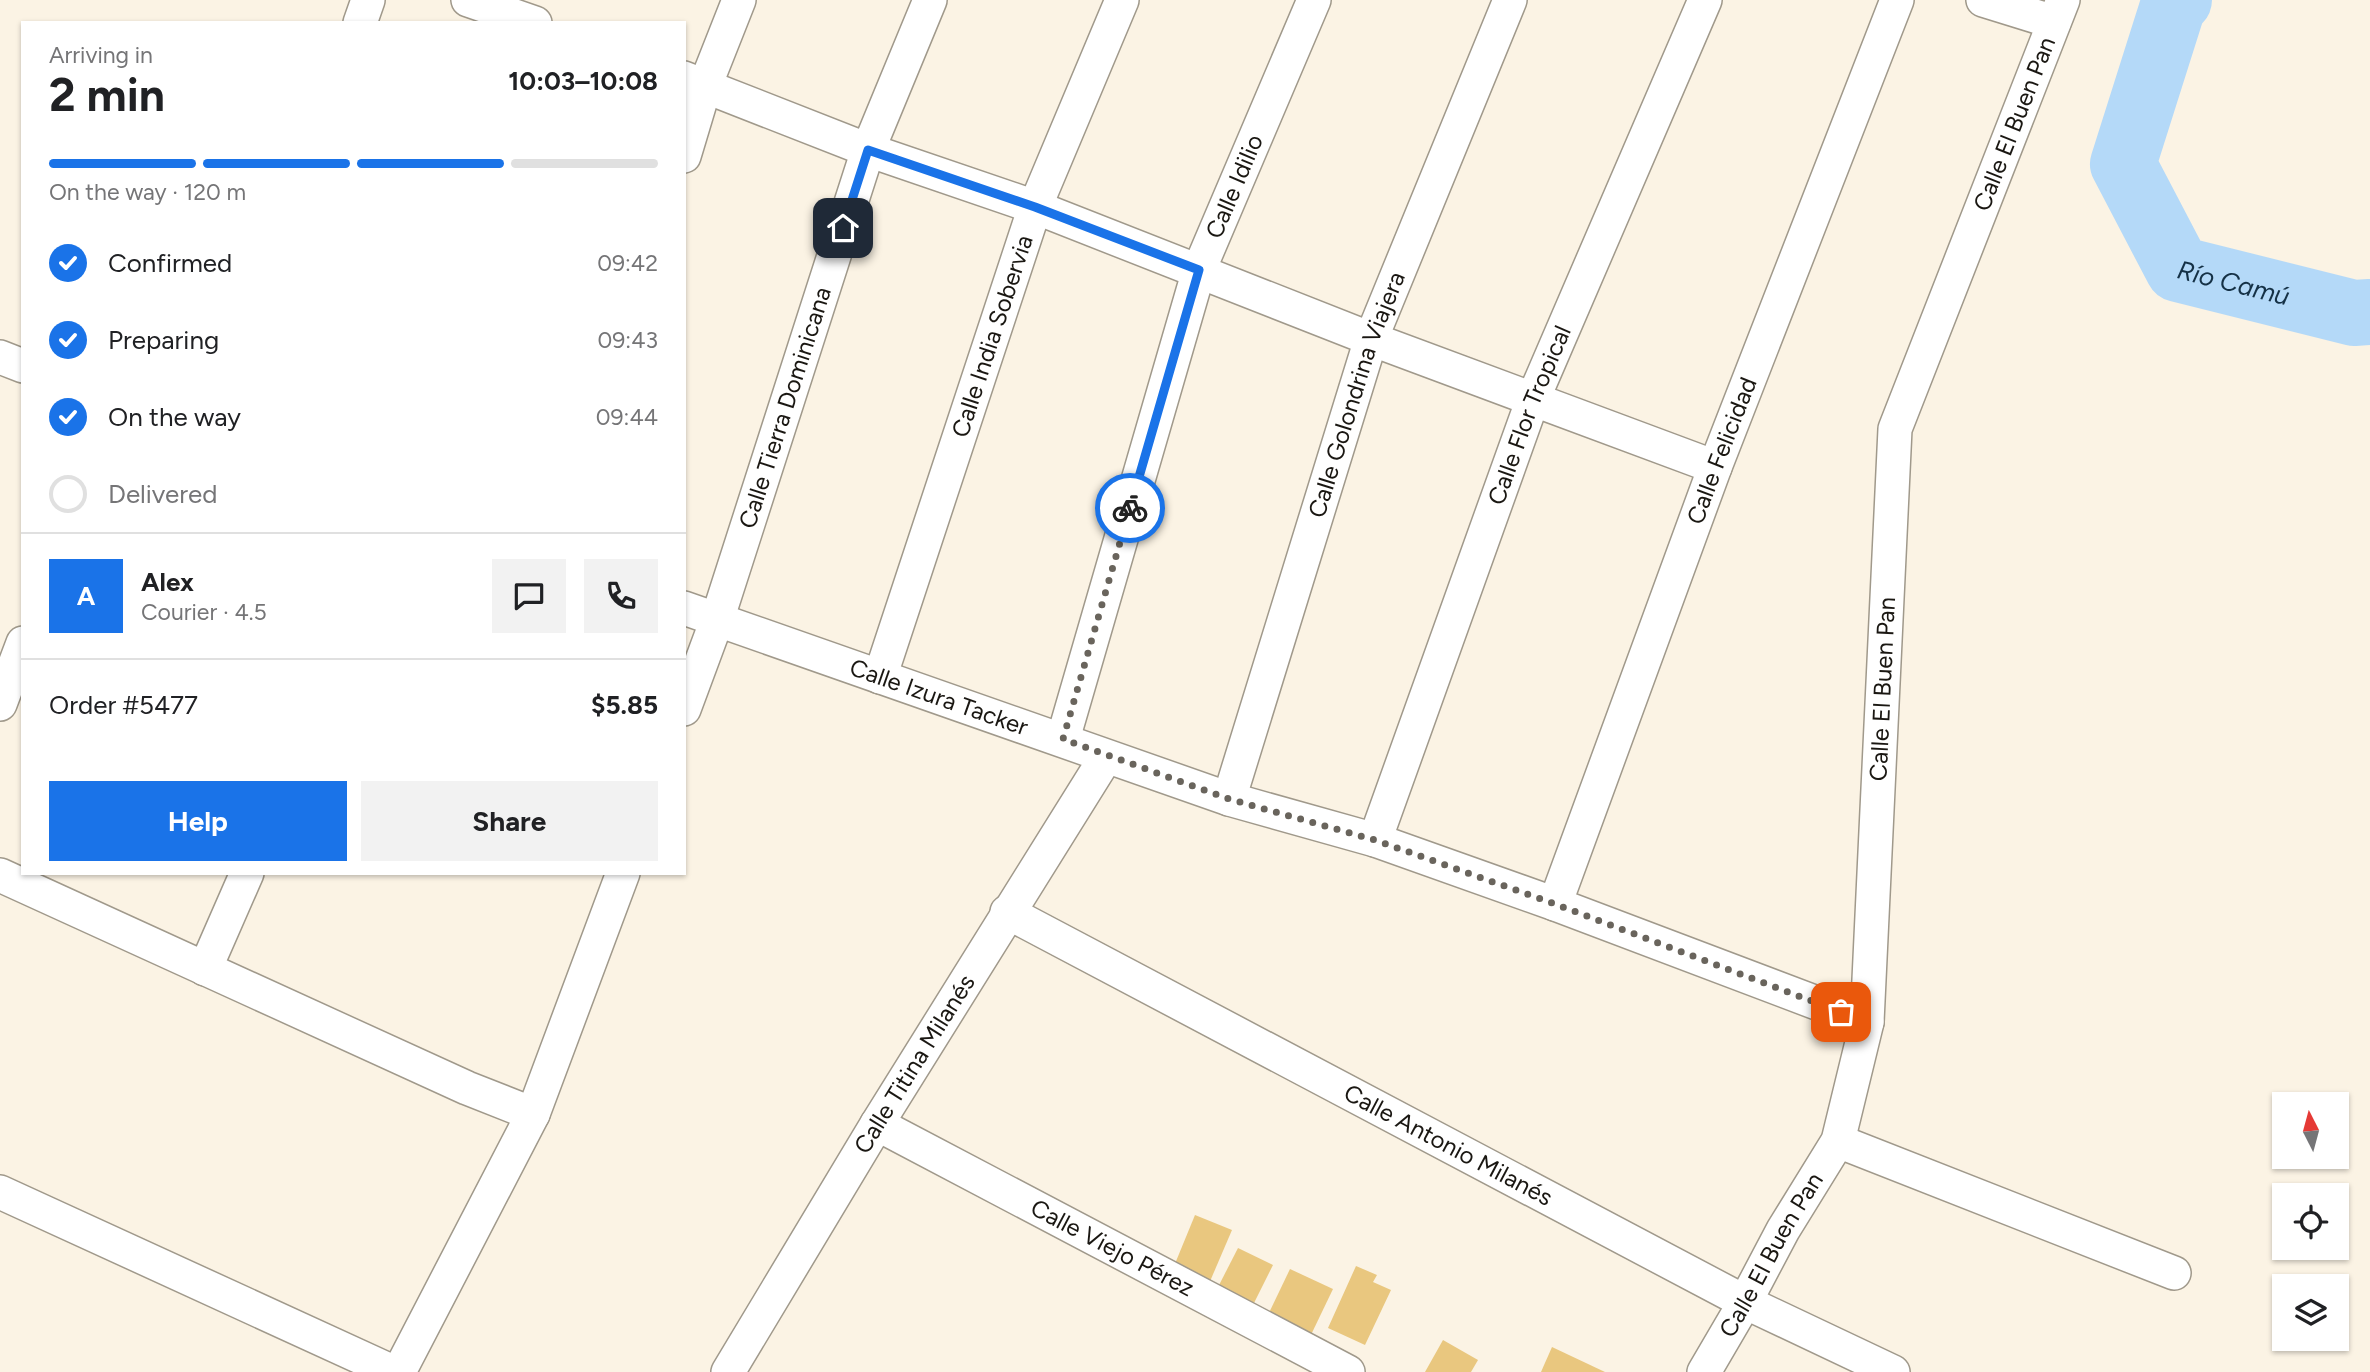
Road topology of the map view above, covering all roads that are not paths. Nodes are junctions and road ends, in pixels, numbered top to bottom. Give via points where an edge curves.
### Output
1 (368, 0) edge
2 (468, 0) edge
3 (552, 0) edge
4 (739, 0) edge
5 (930, 0) edge
6 (1122, 0) edge
7 (1314, 0) edge
8 (1510, 0) edge
9 (1705, 0) edge
10 (1897, 0) edge
11 (1983, 0) edge
12 (2058, 11) edge
13 (361, 21) edge
14 (529, 21) edge
15 (544, 21) edge
16 (694, 82) edge
17 (686, 141) edge
18 (868, 150) junction
19 (1035, 207) junction
20 (1199, 270) junction
21 (1371, 339) junction
22 (0, 357) edge
23 (21, 365) edge
24 (1533, 400) junction
25 (1715, 467) junction
26 (686, 609) edge
27 (717, 620) junction
28 (21, 648) edge
29 (880, 677) junction
30 (0, 704) edge
31 (686, 704) edge
32 (1063, 739) junction
33 (1106, 757) junction
34 (1229, 799) junction
35 (1375, 840) junction
36 (246, 875) edge
37 (622, 875) edge
38 (0, 876) edge
39 (1555, 904) junction
40 (1007, 912) junction
41 (205, 969) junction
42 (1867, 1022) junction
43 (533, 1114) junction
44 (877, 1124) junction
45 (1838, 1141) junction
46 (0, 1192) edge
47 (2174, 1273) dead end
48 (1745, 1302) junction
49 (393, 1372) edge
50 (399, 1372) edge
51 (728, 1372) edge
52 (1348, 1372) edge
53 (1704, 1372) edge
54 (1893, 1372) edge

1 - 13 street
2 - 14 street
3 - 15 street
4 - 16 street
5 - 18 street, Calle Tierra Dominicana
6 - 19 street, Calle India Sobervia
7 - 20 street, Calle Idilio
8 - 21 street, Calle Golondrina Viajera
9 - 24 street, Calle Flor Tropical
10 - 25 street, Calle Felicidad
11 - 12 street
12 - 42 street, Calle El Buen Pan via 1895,429
16 - 17 street
16 - 18 street
18 - 19 street
18 - 27 street, Calle Tierra Dominicana
19 - 20 street
19 - 29 street, Calle India Sobervia
20 - 21 street
20 - 32 street, Calle Idilio
21 - 24 street
21 - 34 street, Calle Golondrina Viajera
22 - 23 street
24 - 25 street
24 - 35 street, Calle Flor Tropical
25 - 39 street, Calle Felicidad
26 - 27 street, Calle Izura Tacker
27 - 29 street, Calle Izura Tacker
27 - 31 street, Calle Tierra Dominicana
28 - 30 street
29 - 32 street, Calle Izura Tacker
32 - 33 street, Calle Izura Tacker
33 - 34 street, Calle Izura Tacker
33 - 40 street, Calle Titina Milanés
34 - 35 street, Calle Izura Tacker
35 - 39 street, Calle Izura Tacker
36 - 41 street
37 - 43 street
38 - 41 street
39 - 42 street, Calle Izura Tacker
40 - 44 street, Calle Titina Milanés
40 - 48 street, Calle Antonio Milanés
41 - 43 street
42 - 45 street, Calle El Buen Pan
43 - 50 street
44 - 51 street, Calle Titina Milanés
44 - 52 street, Calle Viejo Pérez
45 - 47 street
45 - 48 street, Calle El Buen Pan
46 - 49 street
48 - 53 street, Calle El Buen Pan
48 - 54 street, Calle Antonio Milanés

